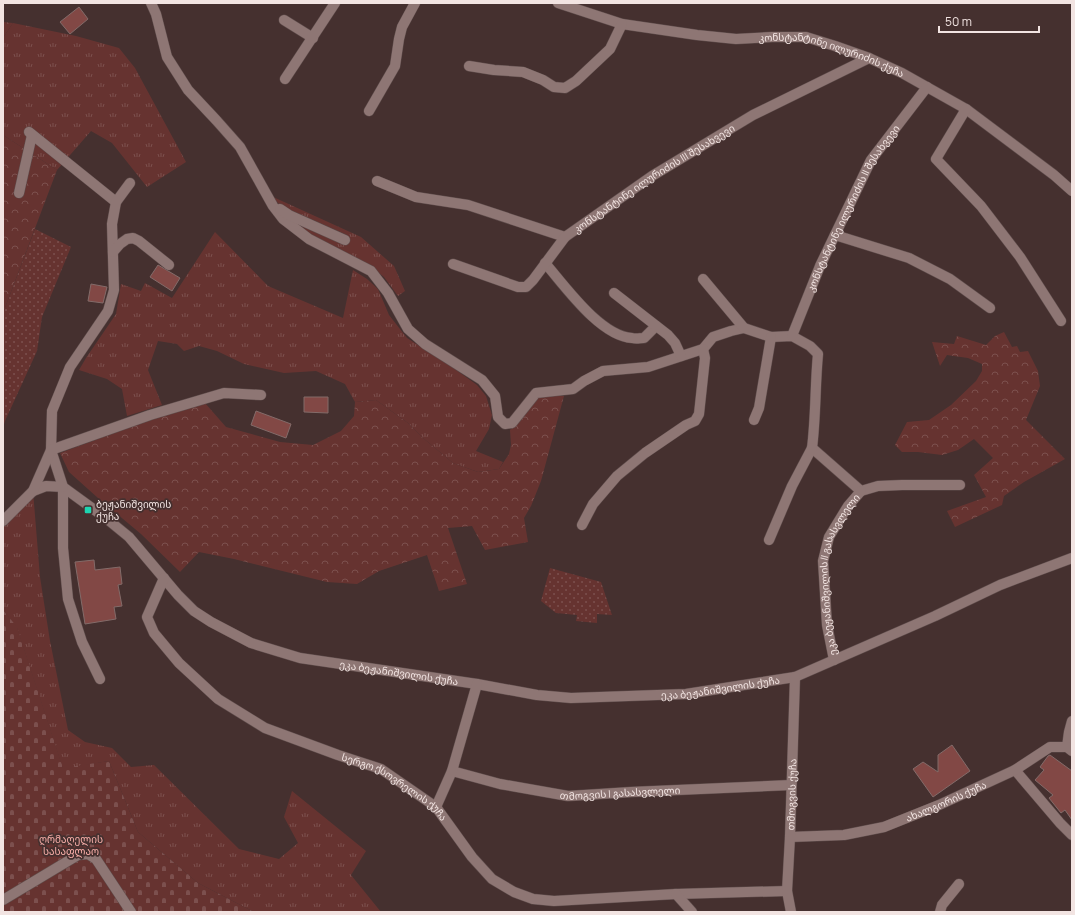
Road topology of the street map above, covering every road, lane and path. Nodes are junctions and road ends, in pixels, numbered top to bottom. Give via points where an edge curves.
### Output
1 (151, 3) edge
2 (335, 3) edge
3 (415, 3) edge
4 (558, 3) edge
5 (284, 20) dead end
6 (622, 24) junction
7 (313, 38) junction
8 (869, 58) junction
9 (469, 66) dead end
10 (285, 79) dead end
11 (927, 87) junction
12 (966, 109) junction
13 (369, 111) dead end
14 (377, 181) dead end
15 (130, 183) dead end
16 (1072, 191) edge
17 (19, 193) dead end
18 (269, 199) junction
19 (116, 202) junction
20 (835, 235) junction
21 (565, 237) junction
22 (344, 240) dead end
23 (113, 252) junction
24 (453, 264) dead end
25 (545, 264) junction
26 (169, 265) dead end
27 (703, 279) dead end
28 (614, 292) dead end
29 (990, 308) dead end
30 (1061, 321) dead end
31 (656, 326) junction
32 (744, 328) junction
33 (792, 336) junction
34 (771, 337) junction
35 (703, 349) junction
36 (681, 356) junction
37 (261, 396) dead end
38 (754, 420) dead end
39 (812, 448) junction
40 (51, 450) junction
41 (960, 485) dead end
42 (63, 487) junction
43 (33, 491) junction
44 (861, 491) junction
45 (3, 521) edge
46 (582, 525) dead end
47 (769, 540) dead end
48 (1072, 558) edge
49 (164, 578) junction
50 (834, 660) junction
51 (795, 677) junction
52 (100, 679) dead end
53 (477, 684) junction
54 (1072, 721) edge
55 (1069, 749) edge
56 (1015, 770) junction
57 (452, 771) junction
58 (791, 785) junction
59 (436, 808) junction
60 (1072, 835) edge
61 (790, 837) junction
62 (959, 884) dead end
63 (788, 891) junction
64 (676, 894) junction
65 (3, 900) edge
66 (131, 912) edge
67 (692, 912) edge
68 (791, 912) edge
69 (940, 912) edge

1 - 18 street via 167,56 188,90 240,147
2 - 7 street
3 - 13 street via 402,27 395,66
4 - 6 street, კონსტანტინე ილურიძის ქუჩა
5 - 7 street
6 - 8 street, კონსტანტინე ილურიძის ქუჩა via 736,39 806,37
6 - 9 street via 610,49 576,82 564,88 554,87 523,72
7 - 10 street
8 - 11 street, კონსტანტინე ილურიძის ქუჩა
8 - 21 street, კონსტანტინე ილურიძის III შესახვევი via 753,115 652,176
11 - 12 street, კონსტანტინე ილურიძის ქუჩა
11 - 20 street, კონსტანტინე ილურიძის II შესახვევი via 871,160
12 - 16 street, კონსტანტინე ილურიძის ქუჩა
12 - 30 street via 936,159 981,206 1020,257
14 - 21 street via 416,197 468,205
15 - 19 street
17 - 19 street via 31,133
18 - 22 street via 289,215
18 - 36 street via 283,219 309,239 371,271 388,293 408,329 425,344 482,380 495,396 498,417 505,424 512,423 536,393 573,389 603,371 648,366
19 - 23 street via 112,224
20 - 29 street via 909,258 950,279
20 - 33 street, კონსტანტინე ილურიძის II შესახვევი
21 - 25 street, კონსტანტინე ილურიძის III შესახვევი
23 - 26 street via 127,239 133,238
23 - 40 street via 114,290 108,312 70,367 52,411
24 - 25 street, კონსტანტინე ილურიძის III შესახვევი via 518,287 526,287
25 - 31 street via 589,314 610,330 631,338 644,338
27 - 32 street
28 - 31 street
31 - 36 street via 675,343
32 - 34 street
32 - 35 street via 713,337
33 - 34 street
33 - 39 street via 810,346 818,354
34 - 38 street via 759,408
35 - 36 street
35 - 46 street via 706,358 699,414 695,421 645,453 617,476 593,504
37 - 40 street via 224,393 150,415
39 - 44 street, ეკა ბეჟანიშვილის II გასასვლელი
39 - 47 street via 792,486
40 - 42 street
40 - 43 street
41 - 44 street, ეკა ბეჟანიშვილის II გასასვლელი via 878,486
42 - 43 street via 46,486
42 - 49 street, ეკა ბეჟანიშვილის ქუჩა via 130,537
42 - 52 street via 63,548 68,599 82,642
43 - 45 street
44 - 50 street, ეკა ბეჟანიშვილის II გასასვლელი via 848,506 829,537 823,561 827,625
48 - 50 street, ეკა ბეჟანიშვილის ქუჩა via 1000,585
49 - 53 street, ეკა ბეჟანიშვილის ქუჩა via 194,611 251,643 300,658
49 - 59 street, სერგო ქსოვრელის ქუჩა via 147,617 154,633 179,663 218,699 265,728 338,756 381,769
50 - 51 street, ეკა ბეჟანიშვილის ქუჩა
51 - 53 street, ეკა ბეჟანიშვილის ქუჩა via 686,694 571,698 537,695
51 - 58 street, თმოგვის ქუჩა
53 - 57 street
54 - 55 street
55 - 56 street, ახალგორის ქუჩა via 1050,747
56 - 60 street
56 - 61 street, ახალგორის ქუჩა via 884,827 844,835
57 - 58 street, თმოგვის I გასასვლელი via 500,784 568,796
57 - 59 street
58 - 61 street, თმოგვის ქუჩა
59 - 64 street, სერგო ქსოვრელის ქუჩა via 472,857 492,879 514,892 533,899 554,901
61 - 63 street, თმოგვის ქუჩა
62 - 69 street via 942,905
63 - 64 street, სერგო ქსოვრელის ქუჩა
63 - 68 street, თმოგვის ქუჩა
64 - 67 street
65 - 66 street via 78,855 88,854 96,859

